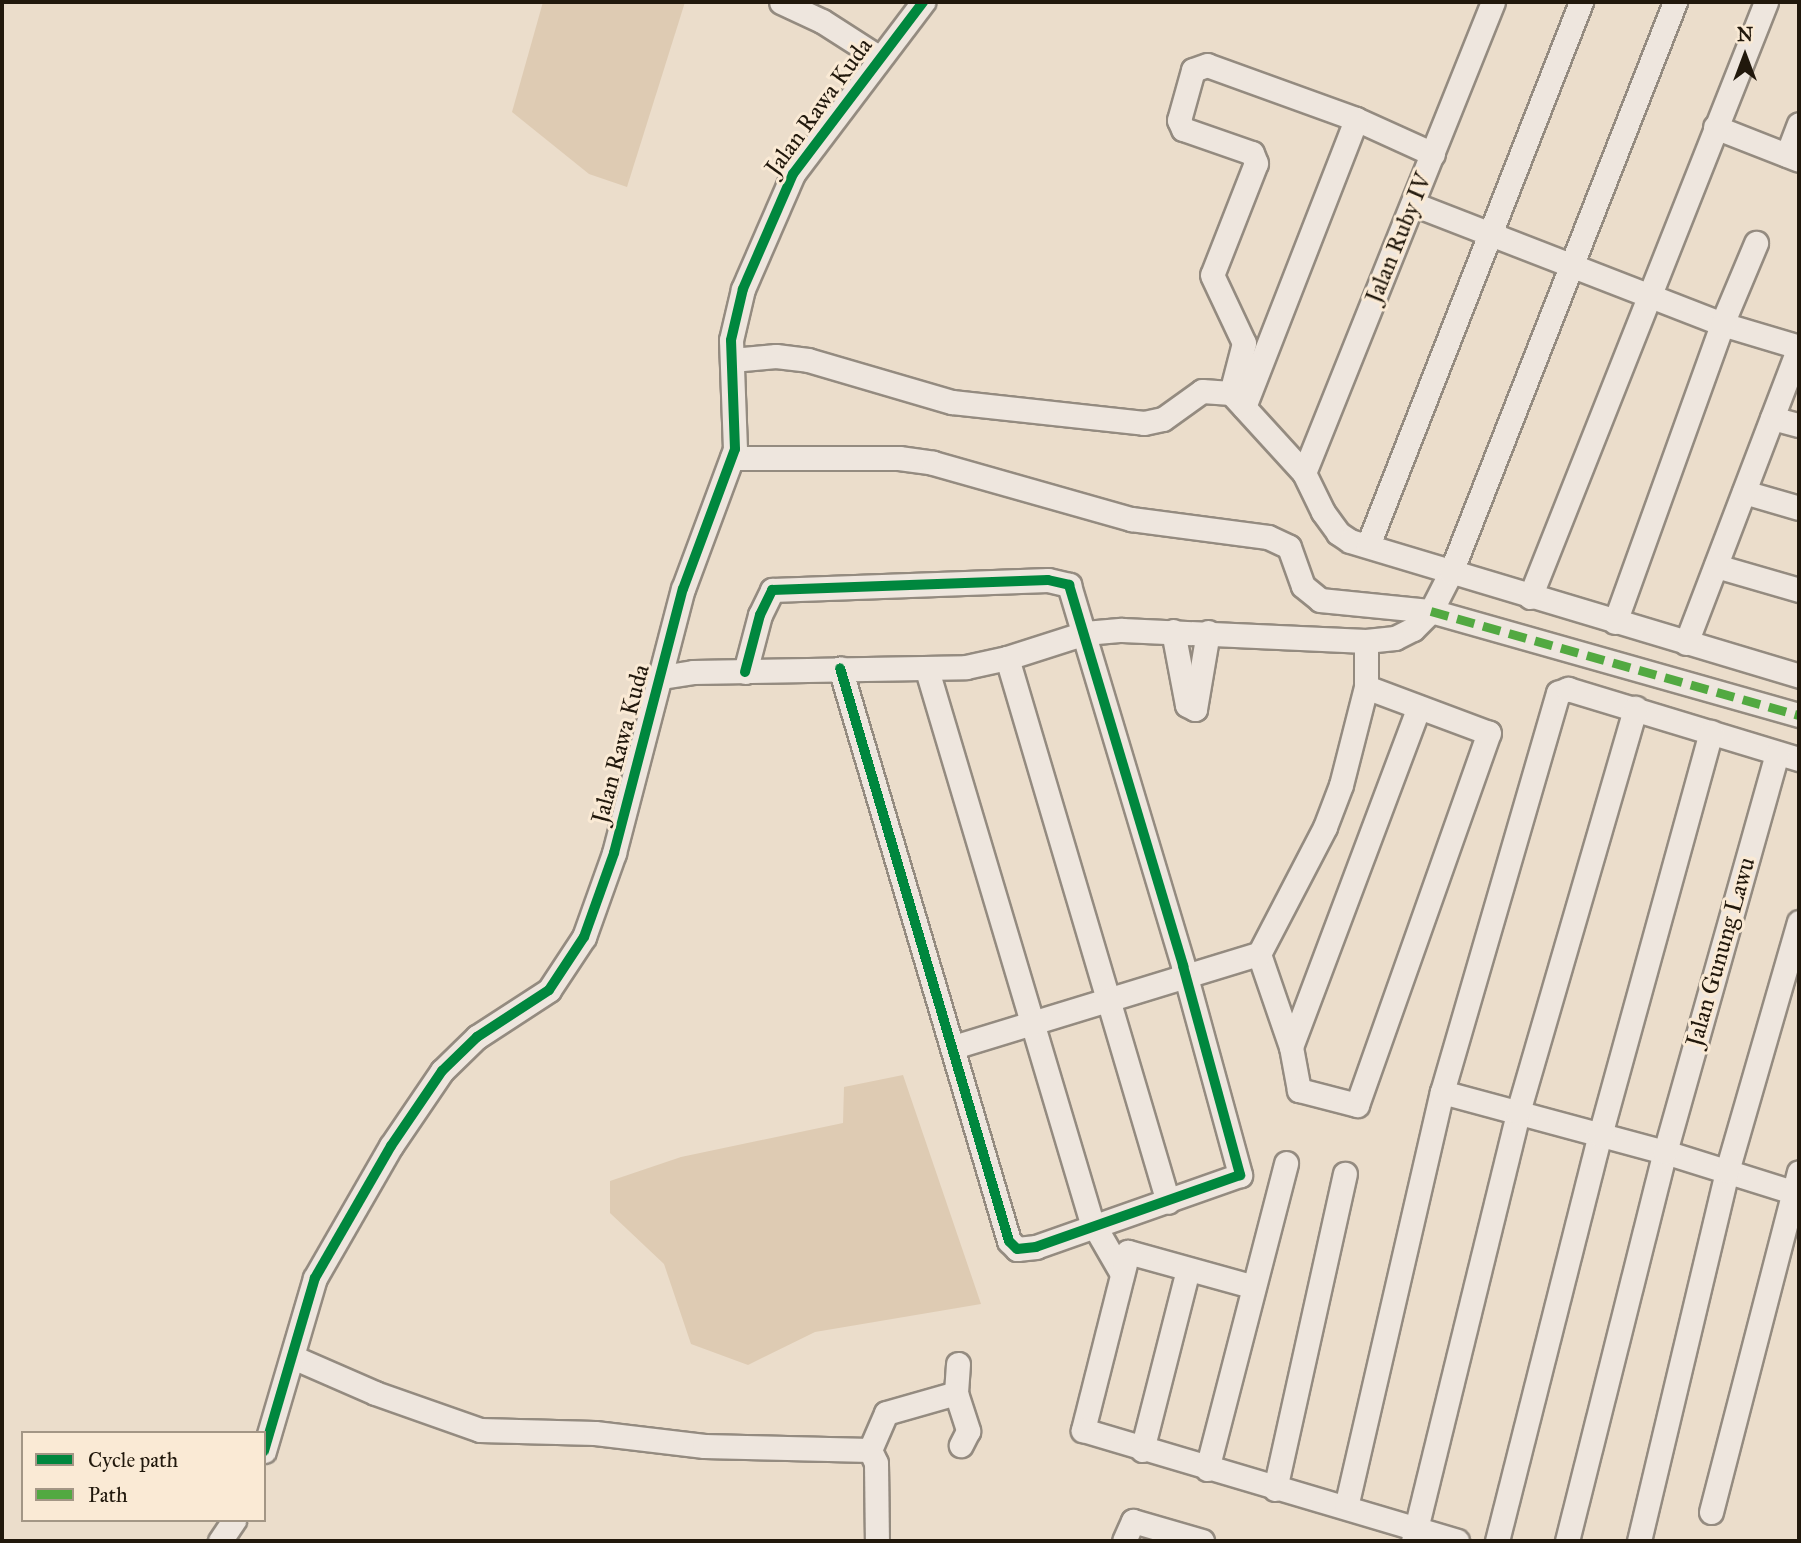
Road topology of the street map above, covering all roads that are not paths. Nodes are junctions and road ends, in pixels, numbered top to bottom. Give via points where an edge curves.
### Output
1 (781, 2) edge
2 (923, 2) edge
3 (1493, 2) edge
4 (1581, 2) edge
5 (1766, 2) edge
6 (1670, 3) edge
7 (878, 57) junction
8 (1356, 119) junction
9 (1799, 124) edge
10 (1715, 127) junction
11 (1433, 154) junction
12 (1793, 157) edge
13 (1413, 204) junction
14 (1489, 234) junction
15 (1756, 243) dead end
16 (1571, 266) junction
17 (1648, 294) junction
18 (1722, 324) junction
19 (1799, 347) edge
20 (732, 360) junction
21 (1238, 400) junction
22 (1772, 418) junction
23 (1799, 425) edge
24 (732, 457) junction
25 (1304, 473) junction
26 (1744, 492) junction
27 (1799, 508) edge
28 (1368, 545) junction
29 (1716, 566) junction
30 (1451, 572) junction
31 (1799, 590) edge
32 (1530, 597) junction
33 (1431, 611) junction
34 (1615, 622) junction
35 (1173, 631) junction
36 (1208, 632) junction
37 (1085, 633) junction
38 (1366, 641) junction
39 (1686, 643) junction
40 (1007, 659) junction
41 (839, 668) junction
42 (927, 670) junction
43 (745, 672) junction
44 (1799, 676) edge
45 (662, 677) junction
46 (1366, 687) junction
47 (1419, 707) junction
48 (1635, 708) junction
49 (1799, 715) edge
50 (1710, 732) junction
51 (1788, 756) edge
52 (1799, 922) edge
53 (1259, 954) junction
54 (1185, 978) junction
55 (1108, 1000) junction
56 (1033, 1025) junction
57 (954, 1047) junction
58 (1291, 1047) junction
59 (1442, 1092) junction
60 (1518, 1112) junction
61 (1600, 1135) junction
62 (1665, 1152) junction
63 (1286, 1163) dead end
64 (1727, 1171) junction
65 (1345, 1174) dead end
66 (1797, 1186) edge
67 (1168, 1202) junction
68 (1094, 1228) junction
69 (1188, 1270) junction
70 (1121, 1272) junction
71 (1251, 1286) junction
72 (295, 1358) junction
73 (958, 1364) dead end
74 (956, 1394) junction
75 (266, 1445) edge
76 (961, 1445) dead end
77 (870, 1450) junction
78 (1142, 1450) junction
79 (1207, 1469) junction
80 (1275, 1489) junction
81 (1346, 1507) junction
82 (1710, 1512) dead end
83 (233, 1522) edge
84 (1414, 1535) edge
85 (1195, 1540) edge
86 (220, 1541) edge
87 (877, 1541) edge
88 (1124, 1541) edge
89 (1457, 1541) edge
90 (1497, 1541) edge
91 (1567, 1541) edge
92 (1639, 1541) edge

1 - 7 street via 822,20
2 - 7 street, Jalan Rawa Kuda
3 - 11 street, Jalan Ruby IV
4 - 14 street
5 - 10 street
6 - 16 street
7 - 20 street, Jalan Rawa Kuda via 793,174 772,215 743,289 731,340
8 - 11 street
8 - 21 street
8 - 21 street via 1207,65 1193,70 1179,120 1183,129 1252,153 1256,163 1212,275 1244,343
9 - 12 street
10 - 12 street
10 - 17 street
11 - 13 street, Jalan Ruby IV
13 - 14 street
13 - 25 street, Jalan Ruby IV
14 - 16 street
14 - 28 street
15 - 18 street
16 - 17 street
16 - 30 street
17 - 18 street
17 - 32 street
18 - 19 street
18 - 34 street
19 - 22 street
20 - 21 street via 776,356 808,360 953,402 1144,423 1163,419 1202,391
20 - 24 street, Jalan Rawa Kuda via 736,427
21 - 25 street
22 - 23 street
22 - 26 street
24 - 33 street via 899,458 933,463 1131,519 1268,537 1289,547 1310,595
24 - 45 street, Jalan Rawa Kuda via 683,589
25 - 28 street via 1338,533
26 - 27 street
26 - 29 street
28 - 30 street
29 - 31 street
29 - 39 street
30 - 32 street
30 - 33 street
32 - 34 street
33 - 38 street via 1405,634
33 - 49 street
34 - 39 street
35 - 36 street
35 - 36 street via 1187,705 1195,709
35 - 37 street
36 - 38 street
37 - 40 street
37 - 43 street via 1069,585 1057,580 781,587 766,595
37 - 54 street
38 - 46 street
39 - 44 street
40 - 42 street
40 - 55 street
41 - 42 street
41 - 43 street
41 - 57 street
42 - 56 street
43 - 45 street
45 - 72 street, Jalan Rawa Kuda via 614,853 584,937 549,990 477,1037 442,1071 391,1146 315,1278
46 - 47 street
46 - 53 street via 1334,806
47 - 58 street
47 - 58 street via 1486,730 1489,737 1357,1105 1299,1090
48 - 50 street
48 - 59 street via 1568,689 1558,693
48 - 60 street
50 - 51 street
50 - 61 street
51 - 62 street, Jalan Gunung Lawu
52 - 64 street
53 - 54 street
53 - 58 street
54 - 55 street
54 - 67 street via 1241,1169 1233,1179
55 - 56 street
55 - 67 street
56 - 57 street
56 - 68 street
57 - 68 street via 1009,1241 1017,1248 1036,1247
59 - 60 street
59 - 81 street
60 - 61 street
60 - 84 street
61 - 62 street
61 - 90 street
62 - 64 street
62 - 91 street, Jalan Gunung Lawu
63 - 71 street
64 - 66 street
64 - 92 street
65 - 80 street
66 - 82 street
67 - 68 street
68 - 70 street
69 - 70 street via 1134,1251 1128,1252
69 - 71 street
69 - 78 street
70 - 78 street via 1082,1423 1090,1434
71 - 79 street
72 - 75 street, Jalan Rawa Kuda
72 - 77 street via 375,1393 480,1430 595,1433 704,1446
73 - 74 street
74 - 76 street via 968,1430
74 - 77 street via 886,1413
77 - 87 street via 876,1463
78 - 79 street
79 - 80 street
80 - 81 street
81 - 84 street
83 - 86 street
84 - 89 street
85 - 88 street via 1133,1521

